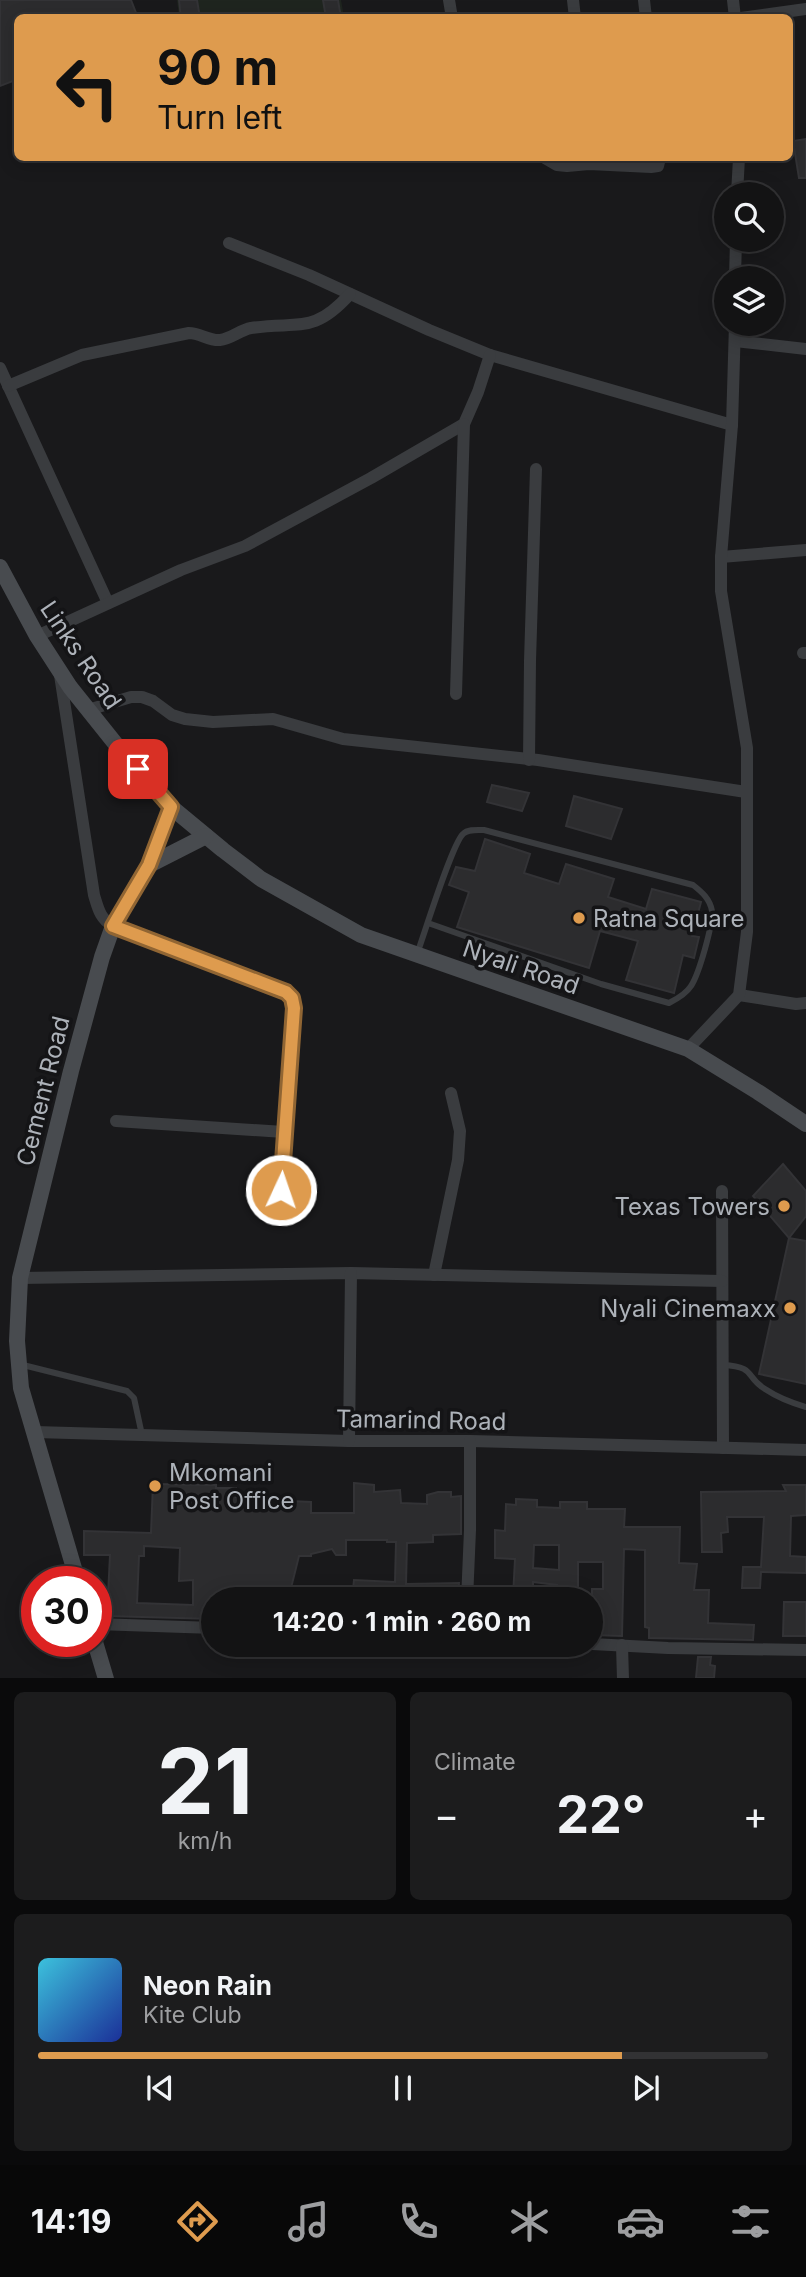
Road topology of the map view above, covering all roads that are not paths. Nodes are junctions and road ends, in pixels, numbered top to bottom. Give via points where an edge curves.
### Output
1 (806, 9) edge
2 (770, 14) edge
3 (550, 161) edge
4 (589, 161) edge
5 (659, 161) edge
6 (738, 161) edge
7 (737, 182) edge
8 (229, 243) dead end
9 (350, 294) junction
10 (735, 336) edge
11 (735, 341) junction
12 (806, 349) edge
13 (490, 355) junction
14 (0, 368) edge
15 (8, 386) junction
16 (464, 424) junction
17 (732, 425) junction
18 (536, 469) dead end
19 (806, 550) edge
20 (721, 557) junction
21 (0, 568) edge
22 (108, 603) junction
23 (37, 636) junction
24 (59, 671) junction
25 (456, 694) dead end
26 (88, 710) junction
27 (529, 760) junction
28 (746, 792) junction
29 (171, 807) junction
30 (205, 836) junction
31 (222, 850) joint
32 (149, 865) junction
33 (428, 923) junction
34 (113, 926) junction
35 (417, 955) junction
36 (738, 995) junction
37 (806, 1003) edge
38 (688, 1049) junction
39 (451, 1093) dead end
40 (116, 1121) dead end
41 (806, 1124) edge
42 (284, 1132) junction
43 (281, 1190) dead end
44 (722, 1191) dead end
45 (351, 1273) junction
46 (433, 1275) junction
47 (19, 1278) junction
48 (722, 1281) junction
49 (18, 1364) junction
50 (722, 1365) junction
51 (806, 1407) edge
52 (35, 1432) junction
53 (142, 1435) junction
54 (349, 1441) junction
55 (470, 1441) junction
56 (723, 1448) junction
57 (806, 1450) edge
58 (73, 1566) edge
59 (468, 1587) edge
60 (112, 1625) edge
61 (201, 1628) edge
62 (603, 1644) edge
63 (622, 1645) junction
64 (806, 1650) edge
65 (100, 1657) edge
66 (106, 1678) edge
67 (623, 1678) edge

1 - 2 street
3 - 4 street via 567,166
4 - 5 street via 651,167
6 - 7 street
8 - 9 street
9 - 13 street
9 - 15 street via 319,320 242,330 222,340 189,332 120,346 62,362
10 - 11 street
11 - 12 street
11 - 17 street
13 - 16 street
13 - 17 street
14 - 15 street
15 - 22 street
16 - 22 street via 245,546
16 - 25 street
17 - 20 street
18 - 27 street
19 - 20 street
20 - 28 street via 721,591 747,748
21 - 23 main road, Links Road
22 - 23 street
23 - 24 main road, Links Road
24 - 26 main road, Links Road
24 - 34 street via 94,895 103,919
26 - 27 street via 142,697 185,719 273,719 343,739
26 - 29 main road, Links Road
27 - 28 street
28 - 36 street via 747,932
29 - 30 main road, Links Road
29 - 32 main road, Cement Road
30 - 31 main road, Links Road
30 - 32 main road
31 - 35 main road, Nyali Road via 261,879 361,936
32 - 34 main road, Cement Road
33 - 33 lane via 462,835 484,830 693,884 706,895 712,912 705,951 691,987 669,1003
33 - 35 lane
34 - 42 street via 290,995 294,1008
34 - 47 main road, Cement Road via 87,1008
35 - 38 main road, Nyali Road
36 - 37 street
36 - 38 street
38 - 41 main road, Nyali Road
39 - 46 street via 460,1131 458,1160
40 - 42 street
42 - 43 street
44 - 48 street
45 - 46 street
45 - 47 street
45 - 54 street
46 - 48 street
47 - 49 main road, Cement Road
48 - 50 street
49 - 52 main road, Cement Road
49 - 53 lane via 127,1391 134,1398
50 - 51 lane via 740,1366 763,1389
50 - 56 street
52 - 53 street, Tamarind Road
52 - 58 main road, Cement Road
53 - 54 street, Tamarind Road
54 - 55 street, Tamarind Road
55 - 56 street, Tamarind Road
55 - 59 street
56 - 57 street, Tamarind Road
60 - 61 street
62 - 63 street
63 - 64 street
63 - 67 street
65 - 66 main road

